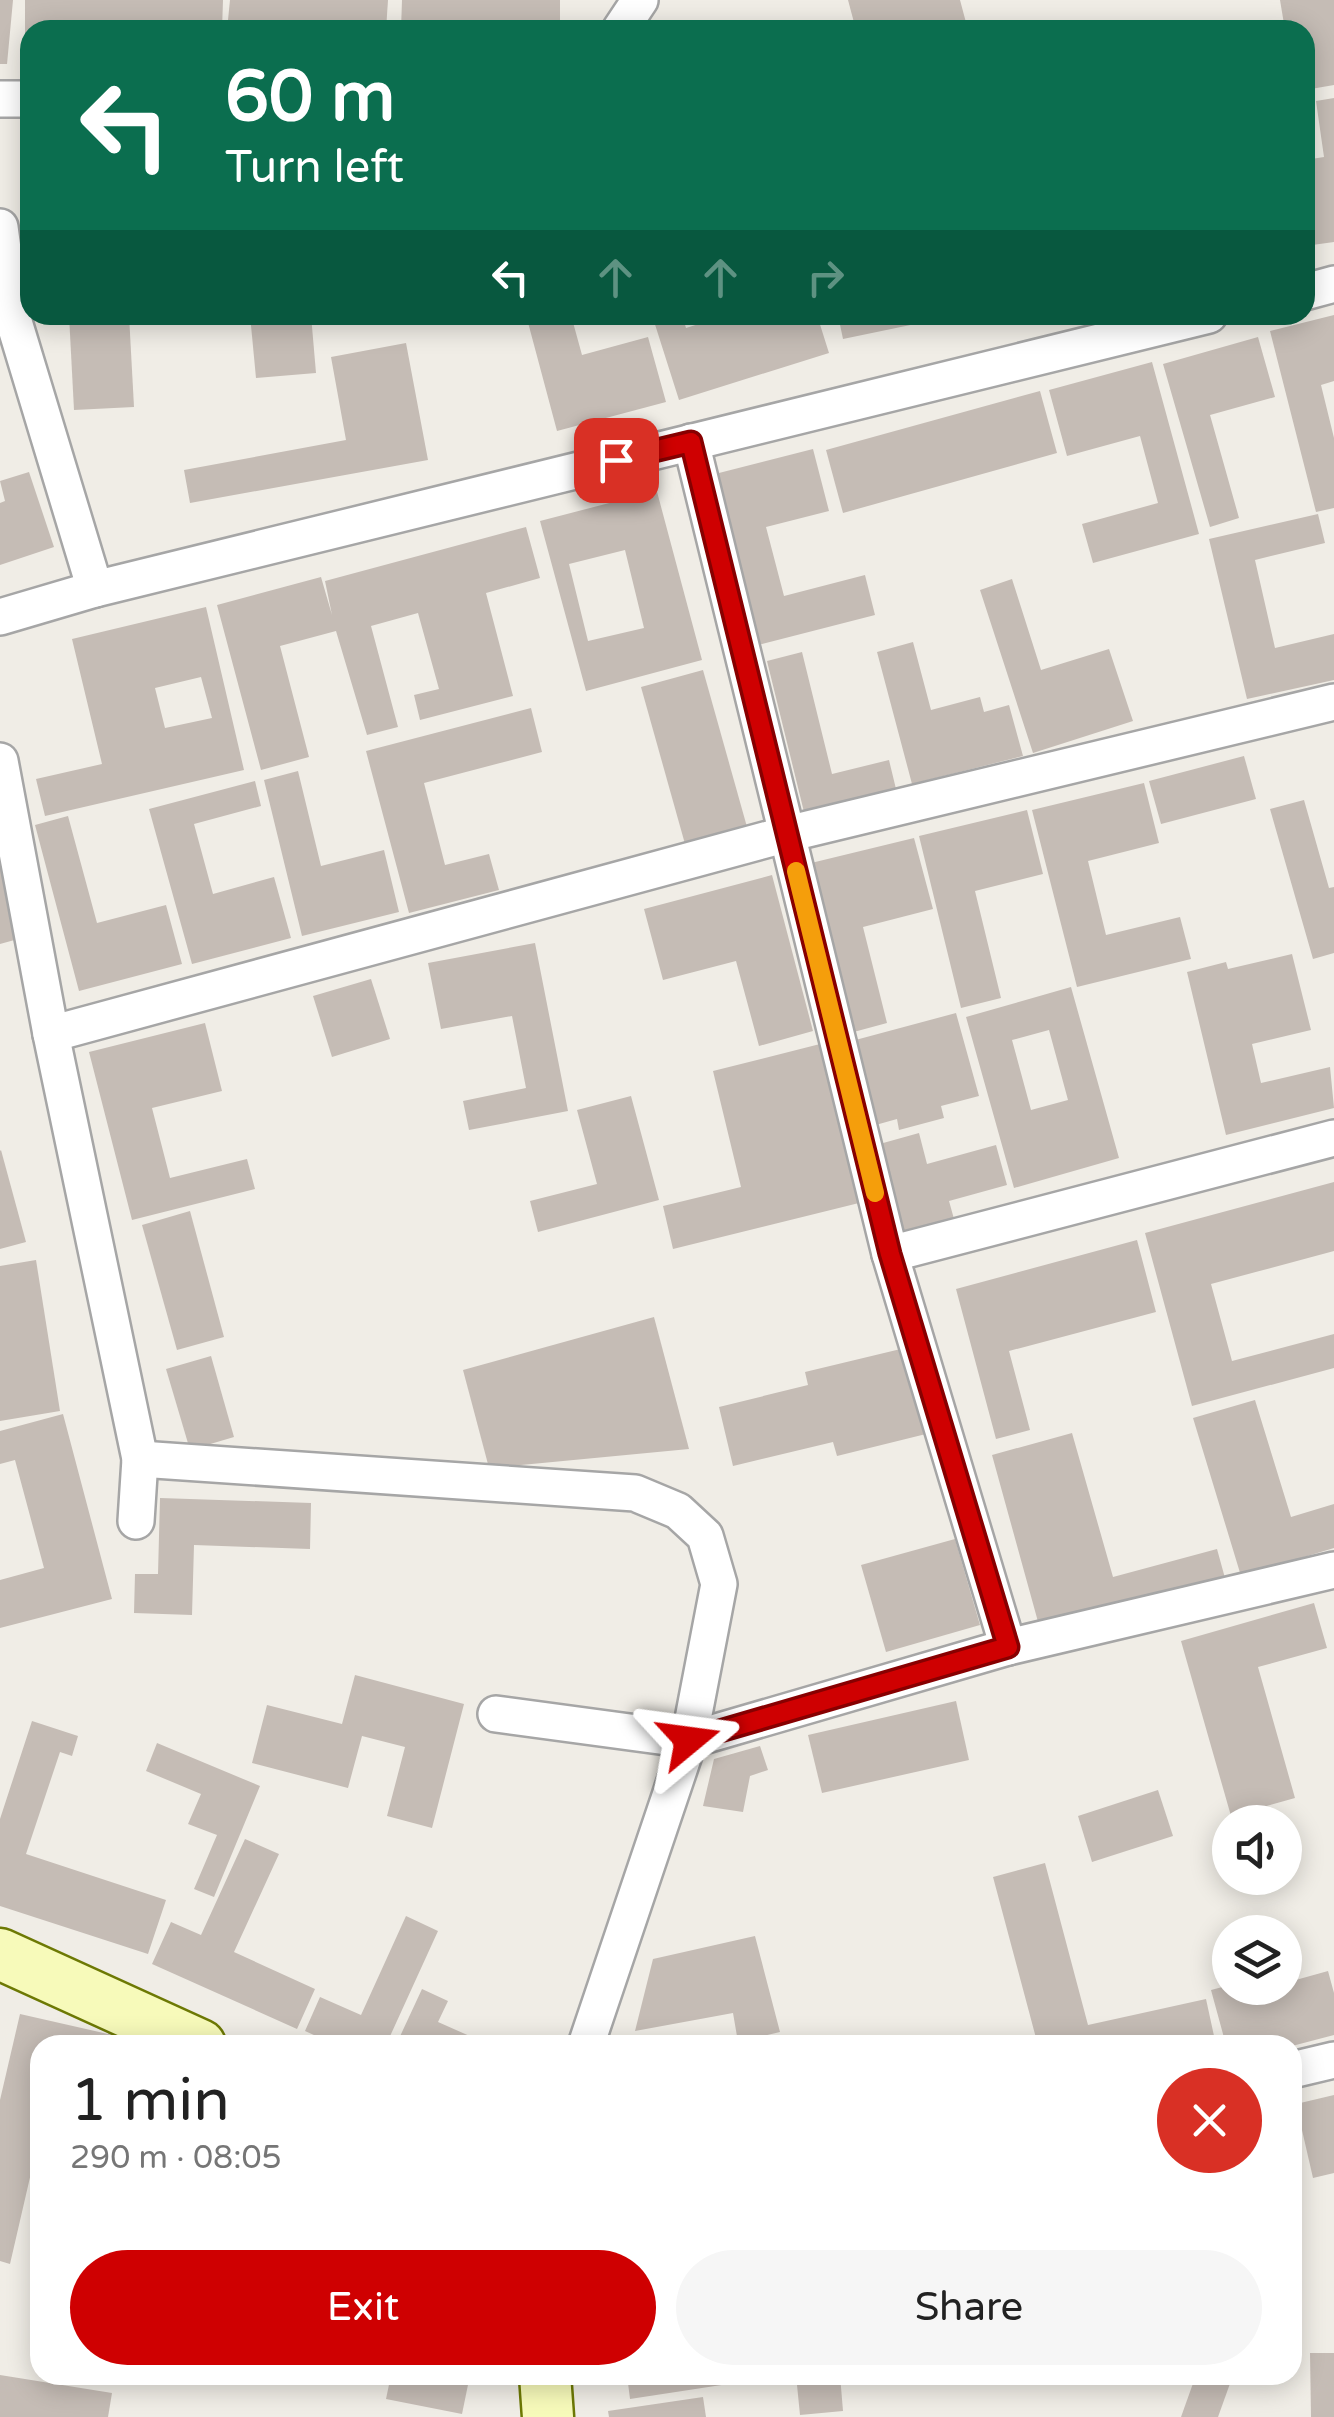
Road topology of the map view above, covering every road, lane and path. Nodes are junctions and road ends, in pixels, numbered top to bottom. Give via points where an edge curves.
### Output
1 (0, 228) edge
2 (1168, 325) edge
3 (691, 442) junction
4 (95, 589) junction
5 (0, 617) edge
6 (1334, 702) edge
7 (0, 761) edge
8 (786, 834) junction
9 (52, 1034) junction
10 (1334, 1138) edge
11 (890, 1254) junction
12 (140, 1459) junction
13 (136, 1521) dead end
14 (1334, 1570) edge
15 (1008, 1647) junction
16 (496, 1714) dead end
17 (689, 1740) junction
18 (0, 1954) edge
19 (178, 2035) edge
20 (589, 2035) edge
21 (1334, 2060) edge
22 (1302, 2068) edge
23 (545, 2385) edge
24 (548, 2417) edge

1 - 4 street via 12,315
2 - 3 street
3 - 4 street
3 - 8 street
4 - 5 street
6 - 8 street
7 - 9 street
8 - 9 street
8 - 11 street
9 - 12 street
10 - 11 street
11 - 15 street
12 - 13 street
12 - 17 street via 634,1493 678,1510 705,1536 720,1584
14 - 15 street
15 - 17 street
16 - 17 street
17 - 20 street
18 - 19 street
21 - 22 street
23 - 24 street

